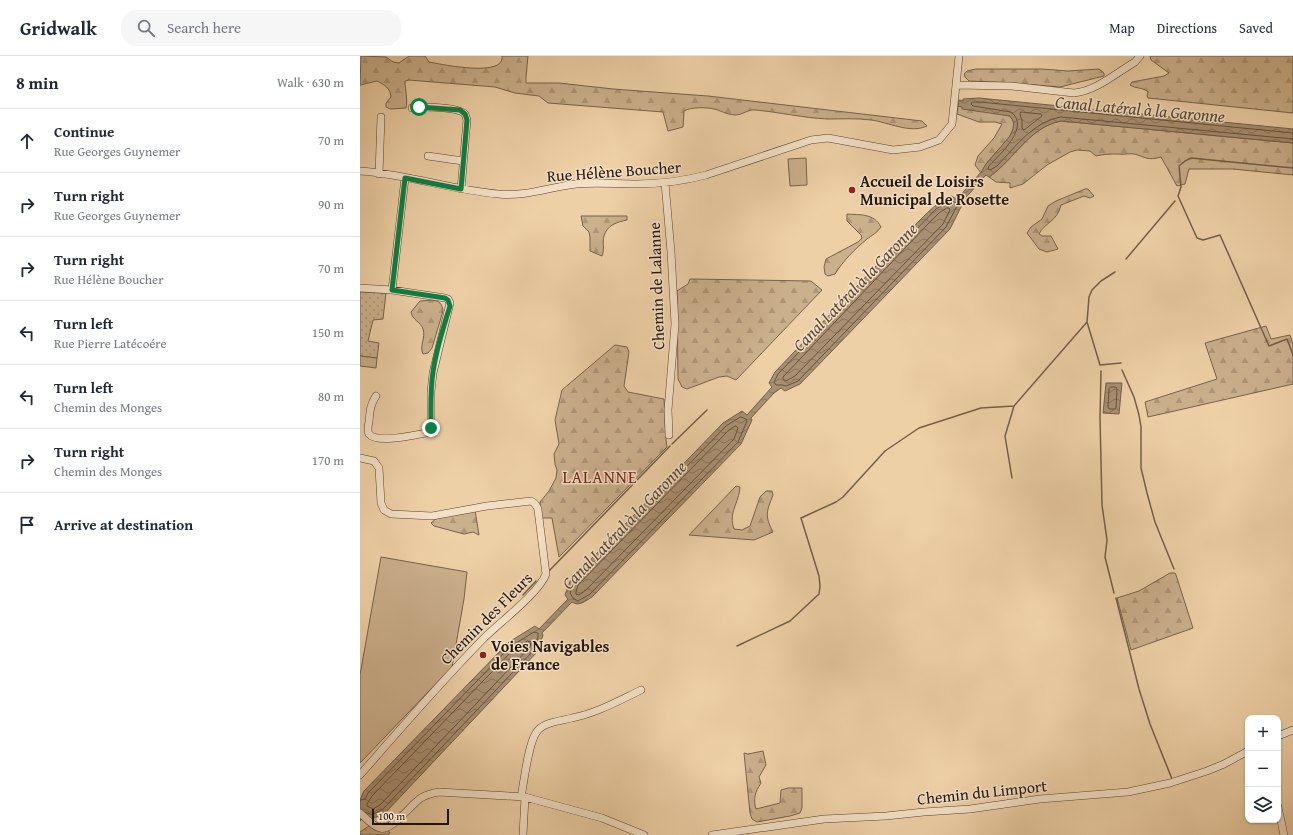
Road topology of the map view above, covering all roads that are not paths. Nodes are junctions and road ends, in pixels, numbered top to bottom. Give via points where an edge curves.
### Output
1 (959, 56) edge
2 (1140, 56) edge
3 (957, 85) junction
4 (412, 108) dead end
5 (381, 116) dead end
6 (428, 156) dead end
7 (463, 161) junction
8 (360, 171) edge
9 (379, 174) junction
10 (405, 178) junction
11 (665, 183) junction
12 (461, 189) junction
13 (360, 288) edge
14 (392, 290) junction
15 (376, 396) dead end
16 (669, 435) dead end
17 (360, 458) edge
18 (640, 690) dead end
19 (1293, 730) edge
20 (1281, 735) edge
21 (1245, 753) edge
22 (360, 775) edge
23 (523, 797) junction
24 (360, 813) edge
25 (1281, 821) edge
26 (523, 835) edge
27 (644, 835) edge
28 (712, 835) edge
29 (1284, 835) edge

1 - 3 street
2 - 3 street via 1135,62 1080,93 1011,86
3 - 11 street, Rue Hélène Boucher via 952,124 939,140 920,147 893,150 828,138 811,140 706,175
4 - 7 street via 457,110 465,114 467,120
5 - 9 street
6 - 7 street
7 - 12 street
8 - 9 street, Rue Hélène Boucher
9 - 10 street, Rue Hélène Boucher
10 - 12 street, Rue Hélène Boucher
10 - 14 street
11 - 12 street, Rue Hélène Boucher via 576,184 511,195
11 - 16 street, Chemin de Lalanne via 675,324 668,410
13 - 14 street
14 - 15 street via 445,298 450,302 433,372 431,430 426,433 383,439 373,437 368,431 371,403
17 - 22 street, Chemin des Fleurs via 374,461 379,468 380,503 387,512 395,515 432,516 487,506 531,501 535,503 546,574 544,580 530,595 484,638 421,705
18 - 23 street via 595,712 555,722 537,731 531,747
19 - 20 street
21 - 28 street, Chemin du Limport via 1207,771 1170,783 1128,792 1040,799 970,809 824,819
23 - 24 street via 432,793 417,801 386,828 379,828
23 - 26 street
23 - 27 street via 602,818
25 - 29 street

